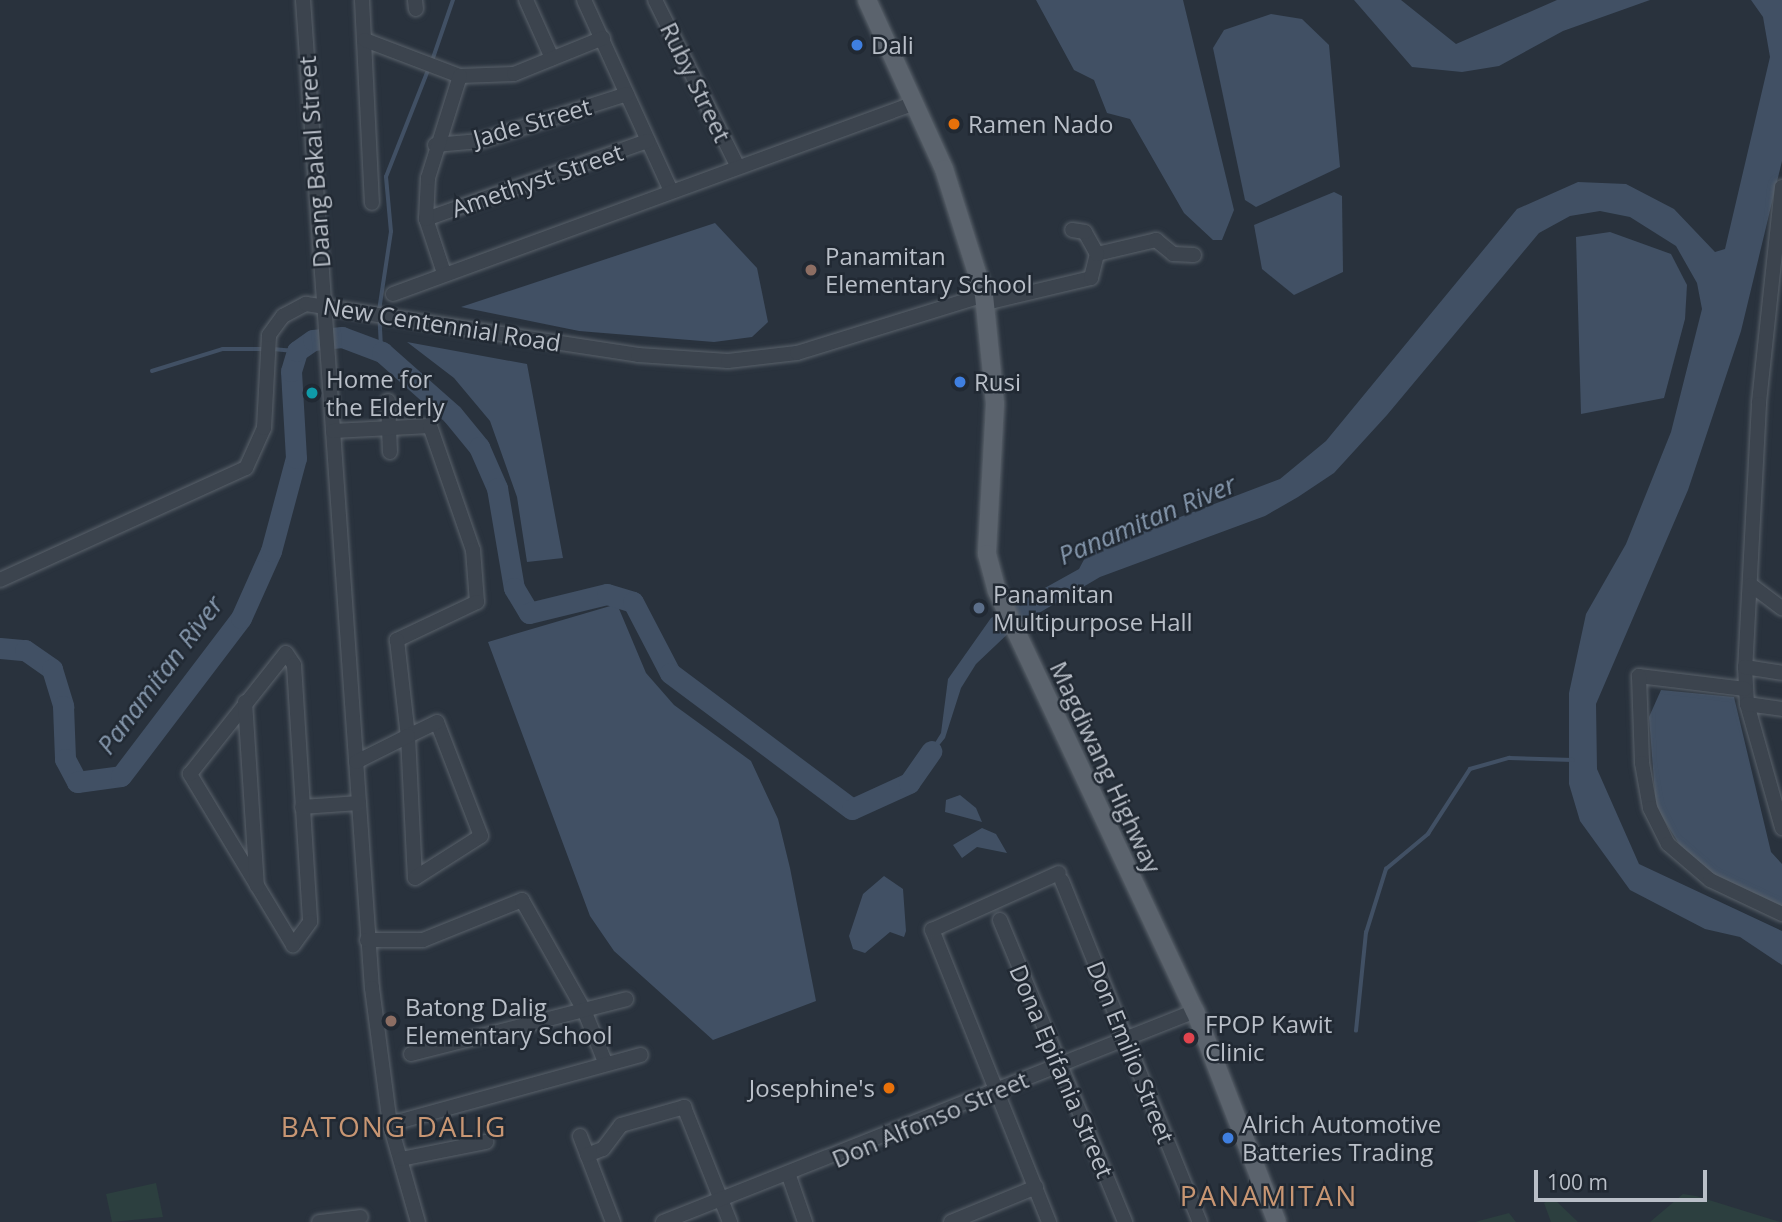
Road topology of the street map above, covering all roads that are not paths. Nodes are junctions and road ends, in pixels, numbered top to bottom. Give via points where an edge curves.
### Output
1 (303, 0) edge
2 (362, 0) edge
3 (526, 0) edge
4 (584, 0) edge
5 (655, 0) edge
6 (867, 0) edge
7 (603, 38) junction
8 (365, 40) junction
9 (552, 58) junction
10 (456, 75) junction
11 (627, 94) junction
12 (915, 103) junction
13 (648, 141) junction
14 (435, 145) junction
15 (737, 165) junction
16 (1782, 187) edge
17 (670, 189) junction
18 (372, 203) dead end
19 (1780, 215) edge
20 (426, 219) junction
21 (1072, 230) dead end
22 (1097, 254) junction
23 (1194, 255) dead end
24 (444, 273) junction
25 (393, 294) dead end
26 (985, 299) junction
27 (323, 302) junction
28 (388, 401) dead end
29 (389, 429) junction
30 (333, 431) junction
31 (390, 452) dead end
32 (0, 580) edge
33 (1751, 585) junction
34 (1782, 608) edge
35 (1745, 667) junction
36 (1782, 673) edge
37 (1745, 689) junction
38 (244, 702) junction
39 (1746, 704) junction
40 (1782, 709) edge
41 (408, 736) junction
42 (356, 762) junction
43 (359, 803) junction
44 (302, 807) junction
45 (1782, 828) edge
46 (257, 889) junction
47 (1782, 914) edge
48 (1000, 920) dead end
49 (367, 940) junction
50 (626, 999) dead end
51 (584, 1010) junction
52 (1195, 1012) junction
53 (1125, 1039) junction
54 (411, 1054) dead end
55 (641, 1055) dead end
56 (605, 1062) junction
57 (1059, 1065) junction
58 (995, 1092) junction
59 (390, 1124) junction
60 (580, 1136) dead end
61 (486, 1142) dead end
62 (587, 1155) junction
63 (401, 1159) junction
64 (789, 1177) junction
65 (1036, 1187) junction
66 (722, 1200) junction
67 (361, 1217) dead end
68 (339, 1221) edge
69 (319, 1222) edge
70 (418, 1222) edge
71 (613, 1222) edge
72 (663, 1222) edge
73 (730, 1222) edge
74 (806, 1222) edge
75 (951, 1222) edge
76 (1049, 1222) edge
77 (1125, 1222) edge
78 (1200, 1222) edge
79 (1278, 1222) edge

1 - 27 street, Daang Bakal Street
2 - 8 street
3 - 9 street
4 - 7 street
5 - 15 street, Ruby Street
6 - 12 main road, Magdiwang Highway
7 - 9 street
7 - 11 street
8 - 10 street
8 - 18 street
9 - 10 street via 514,74
10 - 14 street
11 - 13 street
11 - 14 street, Jade Street via 480,141
12 - 15 street
12 - 26 main road, Magdiwang Highway via 961,214
13 - 17 street
13 - 20 street, Amethyst Street
14 - 20 street
15 - 17 street
16 - 19 street
17 - 24 street
19 - 33 street via 1759,404
20 - 24 street
21 - 22 street via 1085,232
22 - 23 street via 1156,240 1173,254
22 - 26 street, New Centennial Road via 1091,278
24 - 25 street
26 - 27 street, New Centennial Road via 809,350 745,361 638,355
26 - 52 main road, Magdiwang Highway via 995,404 987,554 1004,606
27 - 30 street, Daang Bakal Street
27 - 32 street, New Centennial Road via 283,316 267,349 264,428 246,468
28 - 29 street
29 - 30 street
29 - 31 street
29 - 41 street via 429,426 473,550 477,602 400,633
30 - 42 street, Daang Bakal Street
33 - 34 street
33 - 35 street
35 - 36 street
35 - 37 street
37 - 39 street
37 - 47 street via 1639,676 1642,763 1650,808 1668,844 1710,880
38 - 44 street via 281,657 291,655
38 - 46 street
38 - 46 street via 190,774
39 - 40 street
39 - 45 street
41 - 41 street via 415,878 417,879 481,836 437,722
41 - 42 street
42 - 43 street, Daang Bakal Street
43 - 44 street
43 - 49 street, Daang Bakal Street
44 - 46 street via 310,922 297,945 288,943
48 - 57 street, Dona Epifania Street
49 - 51 street via 423,940 522,900
49 - 59 street, Daang Bakal Street
50 - 51 street
51 - 54 street
51 - 56 street
52 - 53 street, Don Alfonso Street
52 - 79 main road, Magdiwang Highway
53 - 57 street, Don Alfonso Street
53 - 58 street, Don Emilio Street via 1061,877 932,930
53 - 78 street, Don Emilio Street
55 - 56 street
56 - 59 street
57 - 58 street, Don Alfonso Street
57 - 77 street, Dona Epifania Street
58 - 64 street, Don Alfonso Street
58 - 65 street, Don Emilio Street
59 - 63 street, Daang Bakal Street
60 - 62 street
61 - 63 street
62 - 66 street via 603,1149 621,1125 684,1107
62 - 71 street
63 - 70 street, Daang Bakal Street
64 - 66 street, Don Alfonso Street
64 - 74 street
65 - 75 street
65 - 76 street, Don Emilio Street
66 - 72 street, Don Alfonso Street
66 - 73 street
67 - 68 street
68 - 69 street

